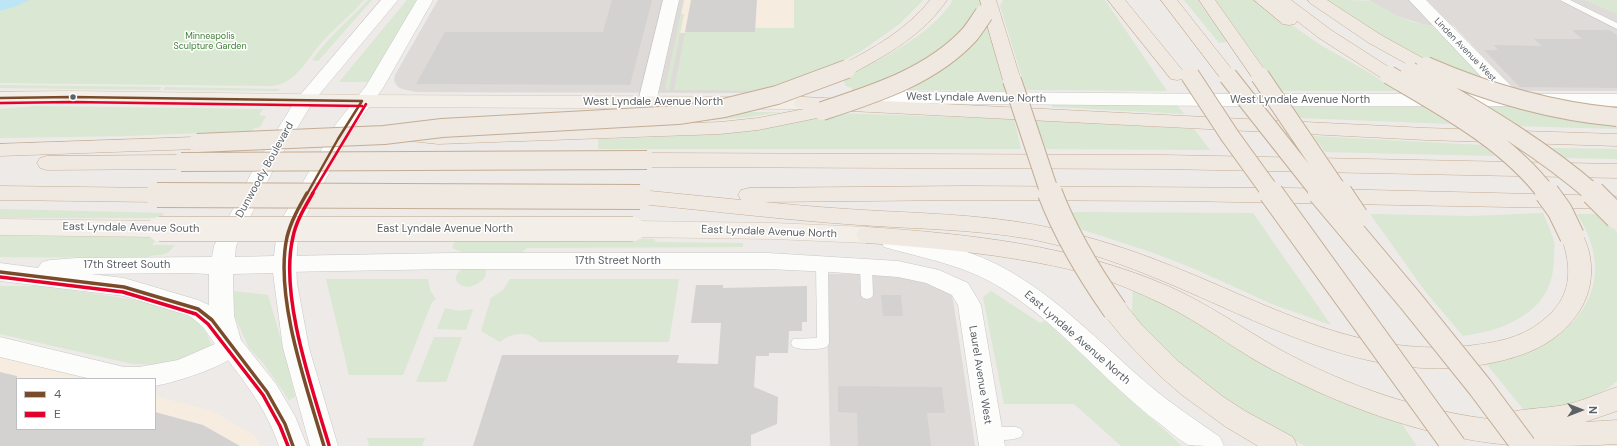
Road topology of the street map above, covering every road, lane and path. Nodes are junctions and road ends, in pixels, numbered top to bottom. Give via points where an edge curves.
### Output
1 (390, 0) edge
2 (425, 0) edge
3 (671, 0) edge
4 (938, 0) edge
5 (988, 0) edge
6 (993, 0) edge
7 (1116, 0) edge
8 (1136, 0) edge
9 (1169, 0) edge
10 (1206, 0) edge
11 (1262, 0) edge
12 (1281, 0) edge
13 (1303, 0) edge
14 (1316, 0) edge
15 (1417, 0) edge
16 (1564, 0) edge
17 (1617, 26) edge
18 (1369, 63) junction
19 (1416, 68) junction
20 (1184, 75) junction
21 (0, 98) edge
22 (1513, 100) junction
23 (1617, 100) edge
24 (304, 101) junction
25 (362, 102) junction
26 (647, 102) junction
27 (803, 103) junction
28 (1617, 117) edge
29 (384, 135) junction
30 (1617, 140) edge
31 (0, 150) edge
32 (0, 163) edge
33 (1617, 171) edge
34 (0, 193) edge
35 (640, 197) junction
36 (1617, 203) edge
37 (1617, 217) edge
38 (0, 227) edge
39 (261, 229) joint
40 (867, 235) junction
41 (284, 264) junction
42 (822, 264) junction
43 (253, 265) joint
44 (222, 266) junction
45 (866, 266) junction
46 (0, 272) edge
47 (867, 295) dead end
48 (1410, 300) junction
49 (969, 305) joint
50 (797, 343) dead end
51 (0, 346) edge
52 (231, 348) junction
53 (1480, 387) junction
54 (1142, 395) junction
55 (1617, 398) edge
56 (1617, 432) edge
57 (1016, 433) dead end
58 (1458, 437) edge
59 (991, 439) edge
60 (293, 446) edge
61 (324, 446) edge
62 (1195, 446) edge
63 (1210, 446) edge
64 (1283, 446) edge
65 (1524, 446) edge
66 (1532, 446) edge

1 - 24 main road, Dunwoody Boulevard
2 - 25 main road via 374,88
3 - 26 street
4 - 29 highway, bridge via 924,18 880,51 847,69 776,95 699,112 652,117 442,128
5 - 64 highway, bridge via 1042,173 1056,211 1080,258 1125,323 1153,352 1210,402
6 - 29 highway, bridge via 968,35 947,54 921,71 880,91 822,111 758,124 696,130 438,138
7 - 20 highway
8 - 20 highway
9 - 48 highway, bridge via 1338,216
10 - 48 highway, bridge via 1355,215
11 - 18 highway via 1332,48
12 - 18 highway via 1325,34
13 - 19 highway via 1332,22
14 - 19 highway
15 - 22 main road, Linden Avenue West
16 - 17 lane
18 - 35 highway, bridge via 1478,129 1513,156 1559,210 1578,252 1580,274 1573,302 1555,325 1541,335 1501,351 1458,358 1424,359 1394,355 1315,336 1258,314 1156,268 1093,247 1046,236 982,225 839,216
19 - 28 highway, bridge via 1523,102
19 - 37 highway, bridge via 1549,156 1591,190
20 - 58 highway, bridge
21 - 24 main road, West Lyndale Avenue North
22 - 23 main road, West Lyndale Avenue North
22 - 27 main road, West Lyndale Avenue North via 870,96
24 - 25 main road, West Lyndale Avenue North
24 - 44 main road, Dunwoody Boulevard via 236,221 225,246
25 - 26 main road, West Lyndale Avenue North
25 - 41 main road via 346,124 293,219
26 - 27 main road, West Lyndale Avenue North
27 - 30 highway via 1426,134
29 - 31 highway, bridge
32 - 33 highway, bridge via 647,160 1134,162
34 - 35 highway, bridge
35 - 36 highway via 838,194 1193,195
38 - 39 main road, East Lyndale Avenue South, bridge
39 - 40 main road, East Lyndale Avenue North, bridge via 633,229
40 - 54 main road, East Lyndale Avenue North via 946,254 993,272 1037,302
40 - 58 highway via 920,238 1016,250 1053,256 1116,275 1186,305 1310,377
41 - 42 street, 17th Street North via 497,261 760,261
41 - 43 main road, 17th Street North
41 - 61 main road via 296,348
42 - 45 street, 17th Street North
42 - 50 lane via 822,343
43 - 44 main road, 17th Street South
44 - 46 main road, 17th Street South via 77,266
44 - 52 main road, Dunwoody Boulevard via 222,316
45 - 47 lane
45 - 49 street, 17th Street North via 898,268 932,276 960,289
46 - 52 main road via 124,287 178,302 198,310 212,320
48 - 53 highway, bridge
49 - 59 street, Laurel Avenue West
51 - 52 street via 124,377 142,378 182,370
52 - 60 main road via 239,354 267,392 285,424
53 - 65 highway, bridge
53 - 66 highway, bridge
54 - 62 main road
54 - 63 main road, East Lyndale Avenue North
55 - 58 highway via 1578,414
56 - 58 highway via 1579,437
57 - 59 lane

